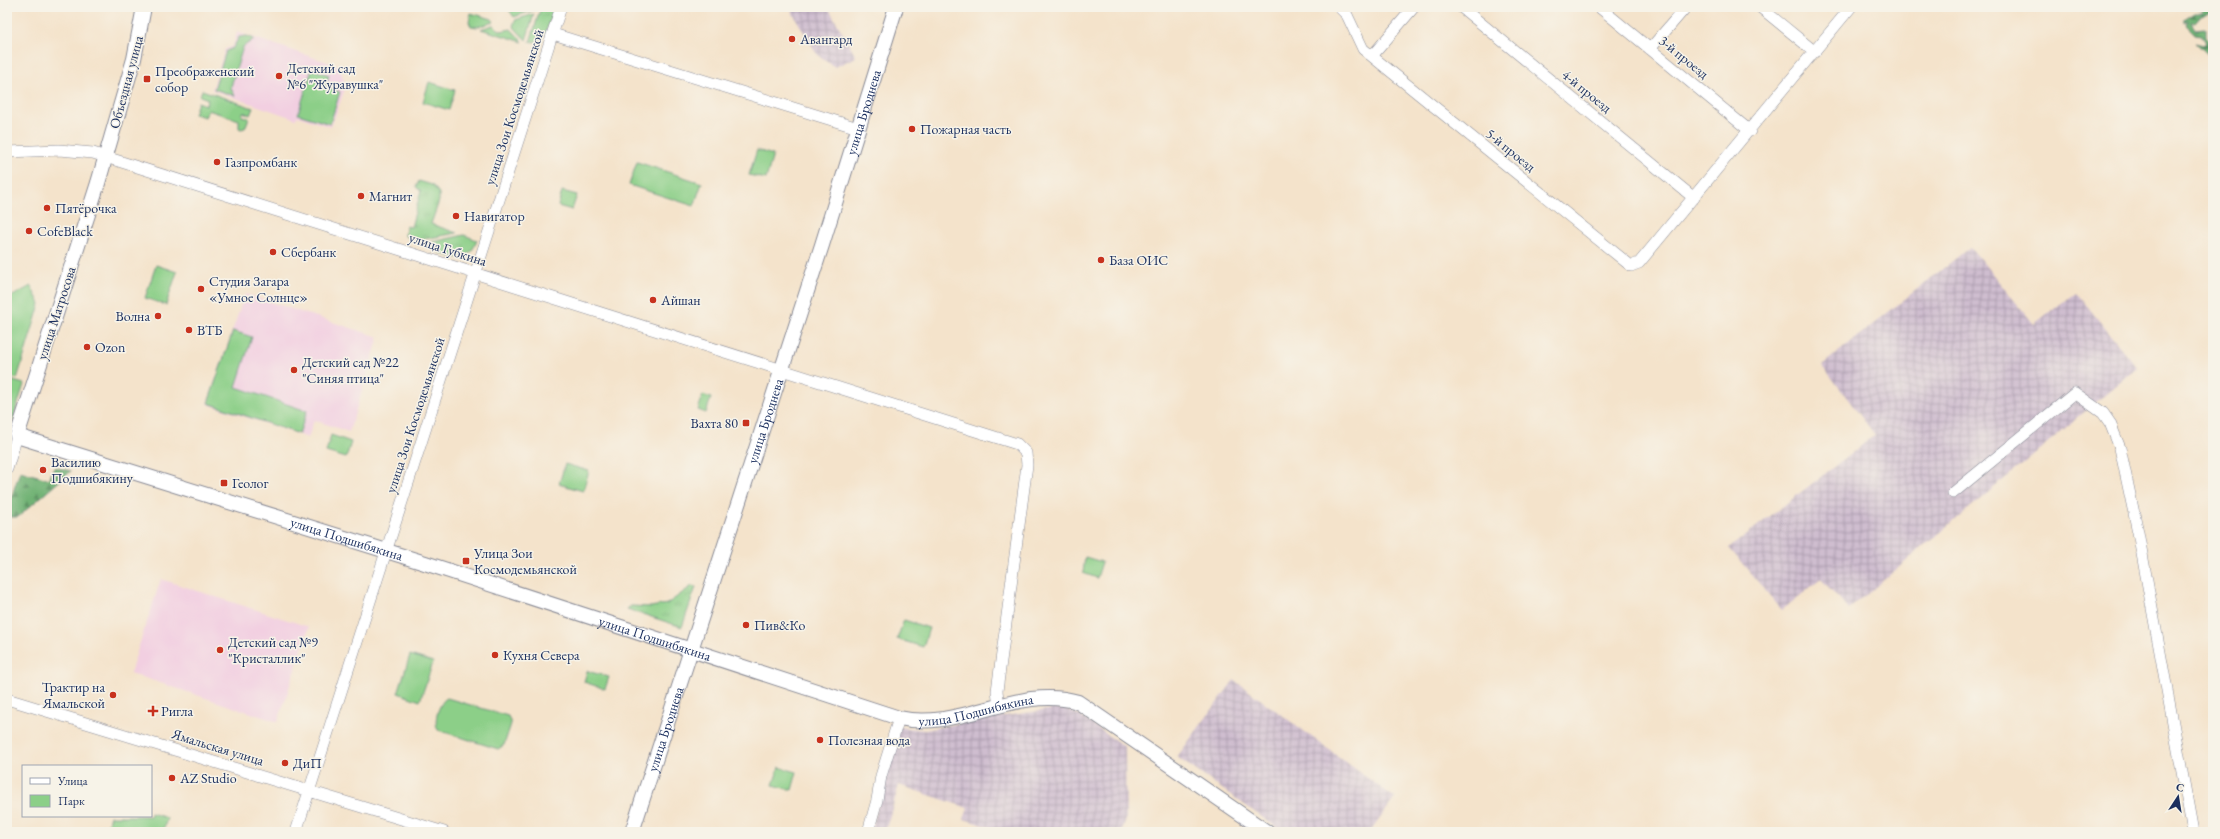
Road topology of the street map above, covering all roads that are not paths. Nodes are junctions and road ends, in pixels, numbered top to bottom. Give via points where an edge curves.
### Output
1 (144, 7) edge
2 (561, 7) edge
3 (1339, 7) edge
4 (1414, 7) edge
5 (1461, 7) edge
6 (1599, 7) edge
7 (1686, 7) edge
8 (1760, 7) edge
9 (1851, 7) edge
10 (896, 8) edge
11 (552, 34) junction
12 (1650, 49) junction
13 (1815, 52) junction
14 (1372, 56) junction
15 (858, 128) junction
16 (1750, 131) junction
17 (7, 152) edge
18 (106, 156) junction
19 (1694, 198) junction
20 (476, 273) junction
21 (781, 370) junction
22 (17, 436) junction
23 (7, 469) edge
24 (1954, 492) dead end
25 (386, 551) junction
26 (691, 650) junction
27 (7, 699) edge
28 (999, 707) junction
29 (899, 718) junction
30 (310, 790) junction
31 (296, 832) edge
32 (444, 832) edge
33 (632, 832) edge
34 (868, 832) edge
35 (1267, 832) edge
36 (2193, 832) edge

1 - 18 main road, Объездная улица via 134,59
2 - 11 street, улица Зои Космодемьянской
3 - 14 street, 5-й проезд via 1347,16 1360,44
4 - 14 street
5 - 19 street, 4-й проезд
6 - 12 street, 3-й проезд
7 - 12 street
8 - 13 street
9 - 13 street
10 - 15 main road, улица Броднева
11 - 15 street
11 - 20 street, улица Зои Космодемьянской
12 - 16 street, 3-й проезд
13 - 16 street
14 - 19 street, 5-й проезд via 1631,266 1639,263
15 - 21 main road, улица Броднева
16 - 19 street
17 - 18 street, улица Губкина via 69,150
18 - 20 street, улица Губкина
18 - 22 main road, улица Матросова
20 - 21 street, улица Губкина
20 - 25 street, улица Зои Космодемьянской
21 - 26 main road, улица Броднева
21 - 28 street, улица Губкина via 1009,441 1023,448 1027,465 997,691
22 - 23 street, улица Матросова
22 - 25 main road, улица Подшибякина
24 - 36 street via 2075,393 2095,406 2110,423 2120,448 2138,532
25 - 26 main road, улица Подшибякина
25 - 30 street, улица Зои Космодемьянской
26 - 29 main road, улица Подшибякина
26 - 33 main road, улица Броднева
27 - 30 street, Ямальская улица
28 - 29 main road, улица Подшибякина via 935,721
28 - 35 main road, улица Подшибякина via 1046,697 1078,702
29 - 34 street via 881,776
30 - 31 street, улица Зои Космодемьянской
30 - 32 street, Ямальская улица

